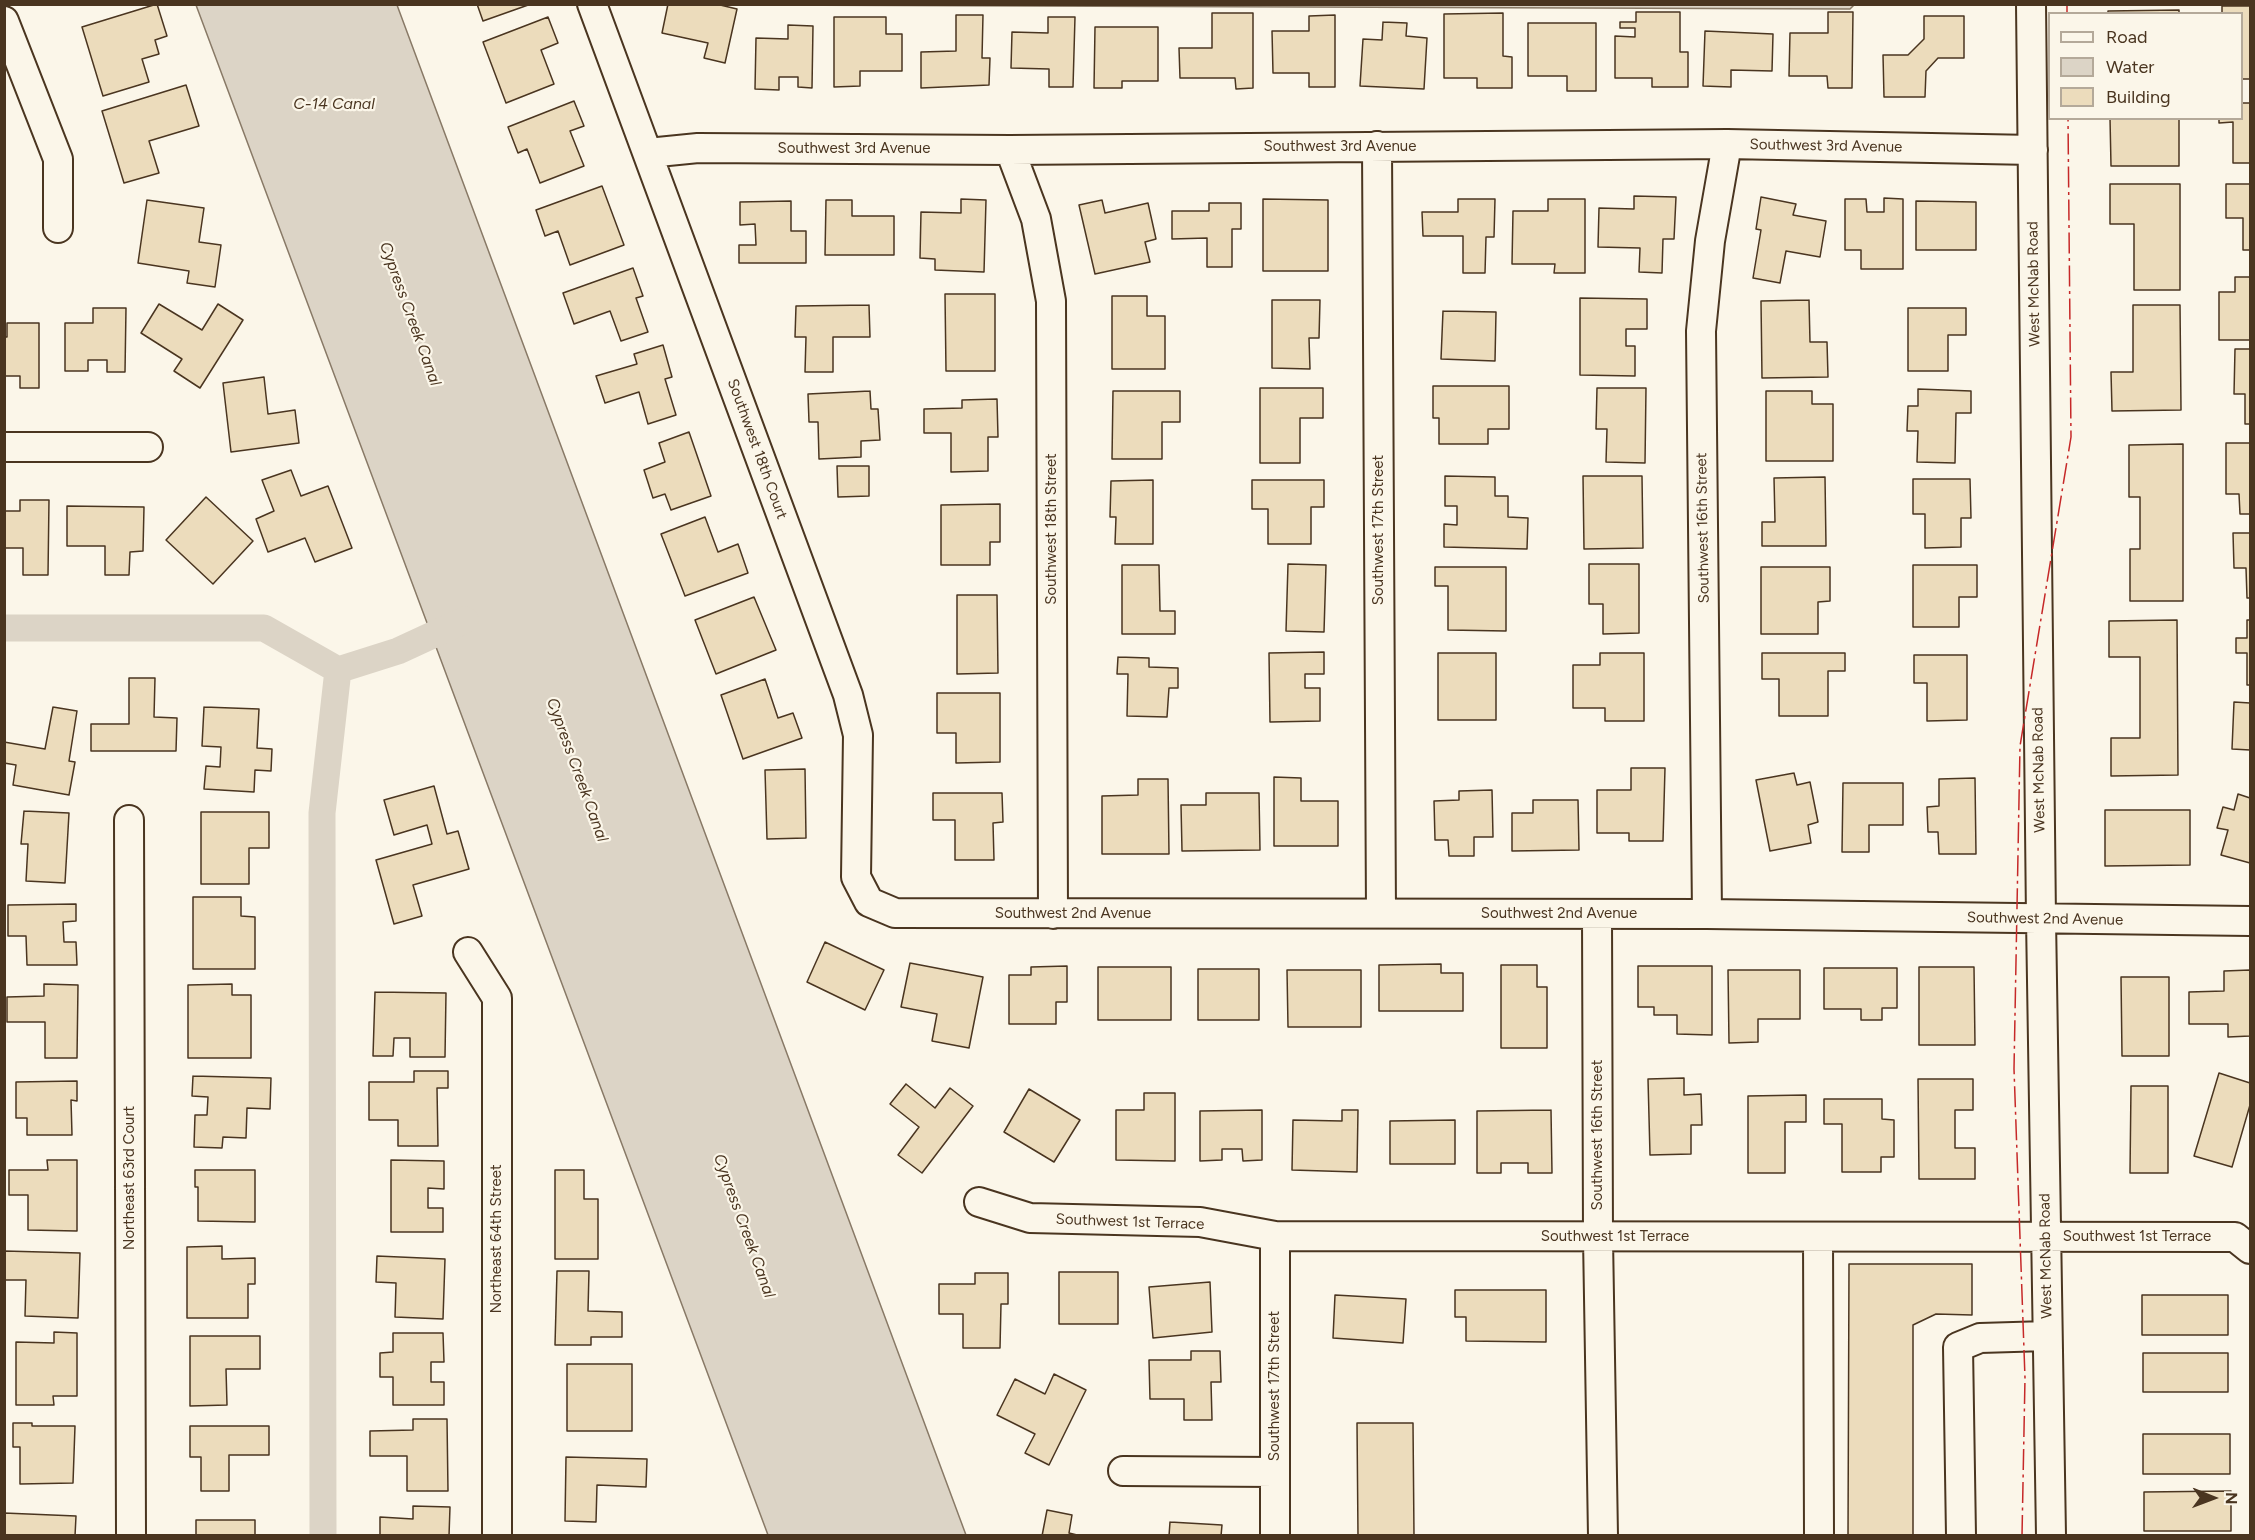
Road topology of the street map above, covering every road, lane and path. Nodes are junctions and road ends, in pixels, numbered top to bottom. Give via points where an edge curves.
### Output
1 (592, 4) edge
2 (2031, 4) edge
3 (4, 21) edge
4 (1727, 144) junction
5 (1377, 146) junction
6 (1010, 150) junction
7 (2033, 150) junction
8 (648, 153) junction
9 (58, 228) dead end
10 (4, 447) edge
11 (148, 447) dead end
12 (129, 820) dead end
13 (869, 902) joint
14 (1382, 913) junction
15 (1053, 914) junction
16 (1597, 914) junction
17 (1707, 915) junction
18 (2041, 919) junction
19 (2250, 921) edge
20 (468, 952) dead end
21 (979, 1202) dead end
22 (1275, 1236) junction
23 (1818, 1237) junction
24 (2045, 1237) junction
25 (1598, 1238) junction
26 (2250, 1249) edge
27 (2047, 1336) junction
28 (1123, 1471) dead end
29 (1274, 1472) junction
30 (131, 1536) edge
31 (497, 1536) edge
32 (1275, 1536) edge
33 (1603, 1536) edge
34 (1819, 1536) edge
35 (1961, 1536) edge
36 (2051, 1536) edge

1 - 8 street, Southwest 18th Court
2 - 7 street, West McNab Road
3 - 9 street via 58,159
4 - 5 street, Southwest 3rd Avenue
4 - 7 street, Southwest 3rd Avenue
4 - 17 street, Southwest 16th Street via 1710,241 1701,331
5 - 6 street, Southwest 3rd Avenue
5 - 14 street, Southwest 17th Street
6 - 8 street, Southwest 3rd Avenue via 698,148
6 - 15 street, Southwest 18th Street via 1036,219 1052,301
7 - 18 street, West McNab Road
8 - 13 street, Southwest 18th Court via 848,695 858,735 855,877
10 - 11 street
12 - 30 street, Northeast 63rd Court
13 - 15 street, Southwest 2nd Avenue via 894,913
14 - 15 street, Southwest 2nd Avenue
14 - 16 street, Southwest 2nd Avenue
16 - 17 street, Southwest 2nd Avenue
16 - 25 street, Southwest 16th Street
17 - 18 street, Southwest 2nd Avenue
18 - 19 street, Southwest 2nd Avenue
18 - 24 street, West McNab Road
20 - 31 street, Northeast 64th Street via 497,998
21 - 22 street, Southwest 1st Terrace via 1030,1218 1200,1222
22 - 25 street, Southwest 1st Terrace
22 - 29 street, Southwest 17th Street
23 - 24 street, Southwest 1st Terrace
23 - 25 street, Southwest 1st Terrace
23 - 34 street
24 - 26 street, Southwest 1st Terrace via 2235,1237
24 - 27 street, West McNab Road
25 - 33 street, Southwest 16th Street
27 - 35 street via 1980,1338 1958,1347
27 - 36 street, West McNab Road
28 - 29 street
29 - 32 street, Southwest 17th Street

